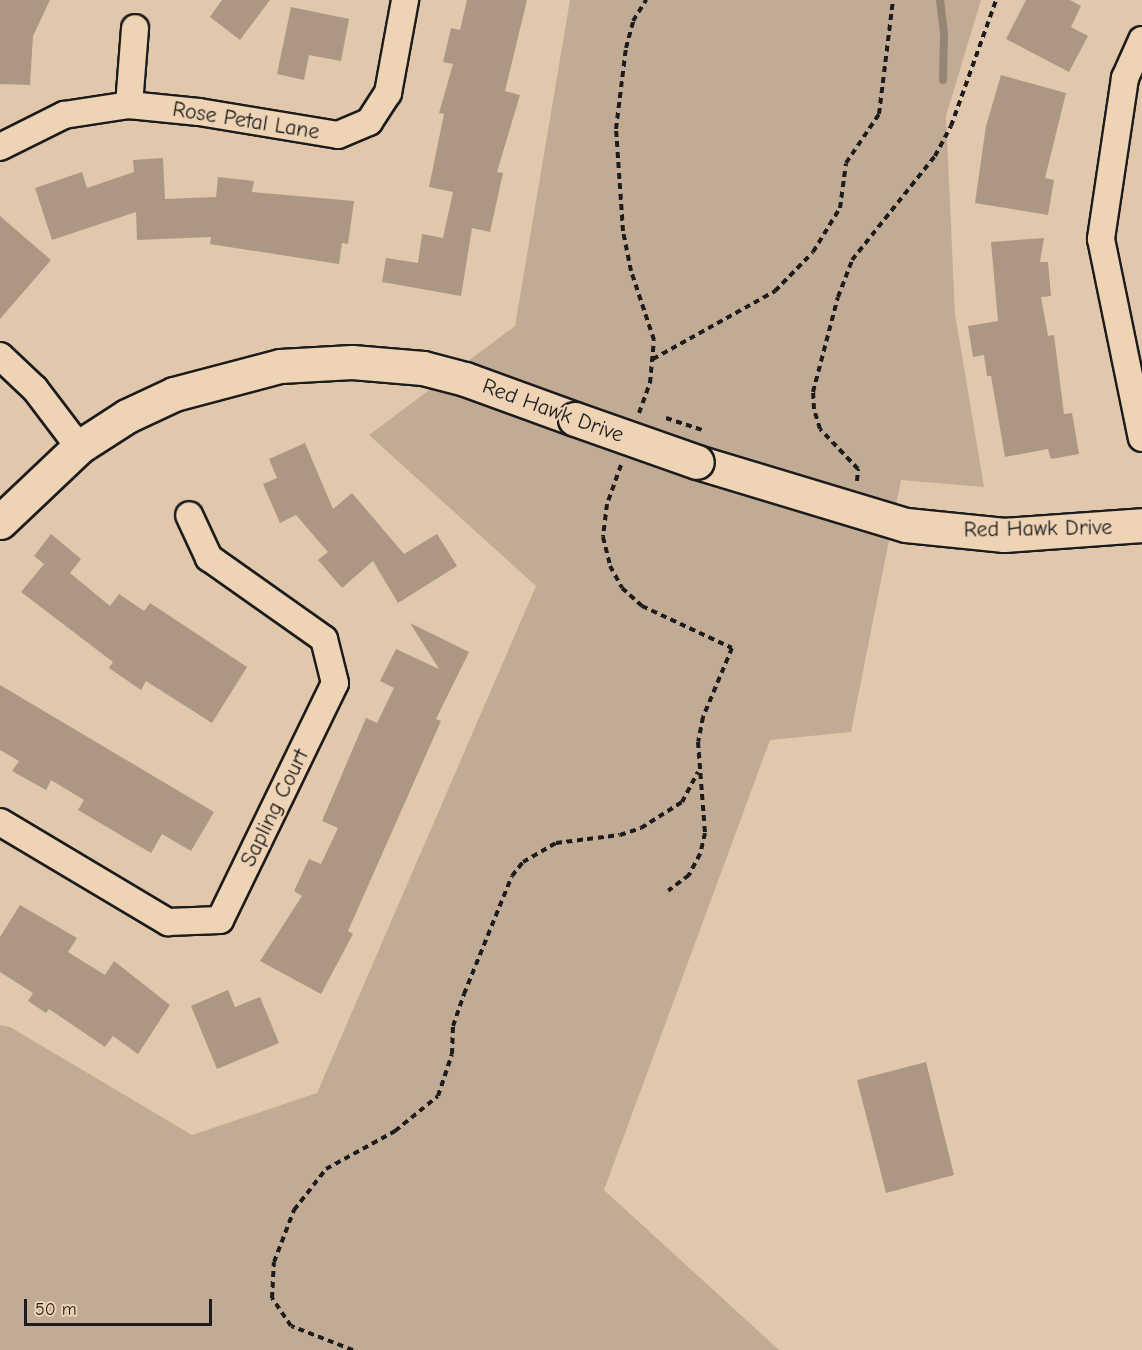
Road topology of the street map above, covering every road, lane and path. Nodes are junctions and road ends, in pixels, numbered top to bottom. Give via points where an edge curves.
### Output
1 (405, 0) edge
2 (646, 0) edge
3 (893, 0) edge
4 (996, 0) edge
5 (135, 28) dead end
6 (1142, 40) edge
7 (129, 105) junction
8 (0, 147) edge
9 (0, 356) edge
10 (652, 359) junction
11 (638, 416) dead end
12 (1142, 438) edge
13 (79, 447) junction
14 (623, 460) dead end
15 (857, 481) dead end
16 (189, 515) dead end
17 (0, 522) edge
18 (1142, 525) edge
19 (698, 772) junction
20 (0, 822) edge
21 (668, 891) dead end
22 (353, 1350) edge

1 - 7 street, Rose Petal Lane via 387,93 369,123 338,135 199,112
2 - 10 path via 633,21 626,48 616,129 623,231 631,271 654,340
3 - 10 path via 879,114 846,163 840,208 813,252 775,291
4 - 15 path via 935,156 852,260 838,297 813,392 814,409 820,429 858,469
5 - 7 street
6 - 12 street via 1125,78 1101,239
7 - 8 street, Rose Petal Lane via 64,115
9 - 13 street via 35,388
10 - 11 path via 650,383
13 - 17 street, Red Hawk Drive
13 - 18 street, Red Hawk Drive, bridge via 127,416 174,394 238,374 310,363 423,368 465,379 697,462 906,525 1004,535
14 - 19 path via 607,504 603,537 609,566 622,588 642,606 732,648 703,717
16 - 20 street, Sapling Court via 209,558 324,639 335,682 220,920 168,922
19 - 21 path via 705,833 700,854 688,874
19 - 22 path via 682,802 649,824 620,835 556,843 523,862 512,876 464,994 453,1026 452,1054 438,1096 395,1131 326,1169 294,1210 274,1262 272,1298 291,1326

